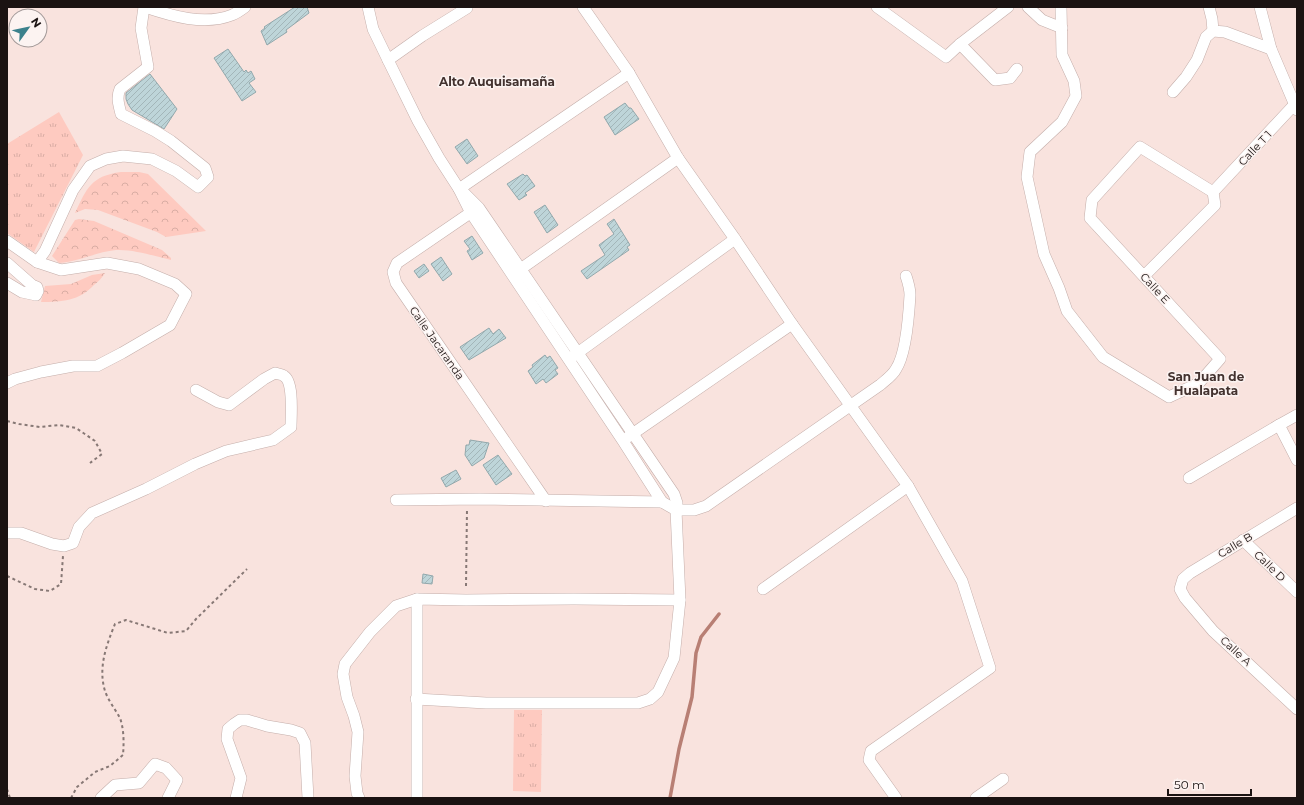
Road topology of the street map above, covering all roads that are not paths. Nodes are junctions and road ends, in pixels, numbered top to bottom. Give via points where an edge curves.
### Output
1 (144, 7) edge
2 (245, 7) edge
3 (368, 7) edge
4 (466, 7) edge
5 (582, 7) edge
6 (877, 7) edge
7 (1008, 7) edge
8 (1028, 7) edge
9 (1061, 7) edge
10 (1209, 7) edge
11 (1260, 7) edge
12 (1062, 28) junction
13 (1213, 31) junction
14 (960, 44) junction
15 (1271, 49) junction
16 (388, 60) junction
17 (1017, 69) dead end
18 (629, 73) junction
19 (1173, 92) dead end
20 (1296, 107) edge
21 (678, 158) junction
22 (459, 189) junction
23 (1213, 192) junction
24 (475, 210) junction
25 (735, 239) junction
26 (7, 241) edge
27 (37, 262) junction
28 (7, 263) edge
29 (521, 269) junction
30 (512, 276) junction
31 (906, 276) dead end
32 (1144, 276) junction
33 (7, 283) edge
34 (792, 324) junction
35 (577, 352) junction
36 (568, 360) junction
37 (7, 383) edge
38 (196, 390) dead end
39 (850, 406) junction
40 (1297, 416) edge
41 (1279, 425) junction
42 (633, 433) junction
43 (623, 441) junction
44 (1297, 460) edge
45 (1189, 478) dead end
46 (908, 486) junction
47 (396, 500) dead end
48 (546, 501) junction
49 (662, 502) junction
50 (1297, 508) edge
51 (676, 510) junction
52 (7, 533) edge
53 (1243, 540) junction
54 (763, 589) dead end
55 (1180, 589) joint
56 (1297, 592) edge
57 (416, 599) junction
58 (680, 600) junction
59 (416, 699) junction
60 (1297, 709) edge
61 (1003, 779) dead end
62 (101, 798) edge
63 (168, 798) edge
64 (236, 798) edge
65 (308, 798) edge
66 (359, 798) edge
67 (417, 798) edge
68 (896, 798) edge
69 (976, 798) edge

1 - 2 street via 196,20 216,20 233,15
1 - 27 street via 141,28 148,67 120,88 118,102 121,114 171,141 205,168 208,177 198,188 176,171 152,159 123,156 106,159 90,166 73,190 45,251
3 - 16 street via 374,29
4 - 16 street
5 - 18 street
6 - 14 street via 946,57
7 - 14 street
8 - 12 street via 1042,20
9 - 12 street
10 - 13 street
11 - 15 street
12 - 32 street, Calle E via 1062,55 1074,81 1076,96 1062,122 1030,152 1027,177 1044,254 1067,311 1103,357 1169,397 1199,383 1220,359
13 - 15 street via 1225,32
13 - 19 street via 1206,38 1197,60 1186,77
14 - 17 street via 995,80 1010,78
15 - 20 street
16 - 22 street via 418,122
18 - 21 street
18 - 22 street
20 - 23 street, Calle T 1
21 - 25 street
21 - 29 street
22 - 24 street
23 - 32 street via 1215,205
23 - 32 street, Calle E via 1140,147 1092,200 1090,218
24 - 29 street
24 - 30 street
24 - 48 street, Calle Jacaranda via 397,263 394,272 396,283
25 - 34 street
25 - 35 street
26 - 27 street
27 - 37 street via 62,270 107,263 139,269 175,284 186,294 170,325 97,366 73,366 41,372
28 - 33 street via 37,287 38,291 36,295 22,292
29 - 30 street
29 - 35 street
30 - 36 street
31 - 39 street via 910,294 908,320 903,351 896,369 880,385
34 - 39 street
34 - 42 street
35 - 36 street
35 - 42 street
36 - 43 street
38 - 52 street via 229,405 264,378 275,373 285,376 291,392 291,427 273,440 226,451 92,513 79,527 73,544 64,546 21,534
39 - 46 street
39 - 51 street via 706,506 694,510
40 - 41 street
41 - 44 street
41 - 45 street
42 - 43 street
42 - 51 street via 674,494
43 - 49 street
46 - 54 street
46 - 68 street via 962,581 990,668 872,751 869,760
47 - 48 street
48 - 49 street
49 - 51 street
50 - 53 street, Calle B
51 - 58 street
53 - 55 street, Calle B via 1190,573 1183,579
53 - 56 street, Calle D
55 - 60 street, Calle A via 1213,631
57 - 58 street
57 - 59 street
57 - 66 street via 396,606 370,632 345,664 343,674 358,732 355,776
58 - 59 street via 674,658 658,692 650,699 638,703 486,703
59 - 67 street
61 - 69 street
62 - 63 street via 115,785 139,783 155,764 166,768 177,780
64 - 65 street via 242,778 227,739 228,729 240,720 246,720 300,733 305,743

